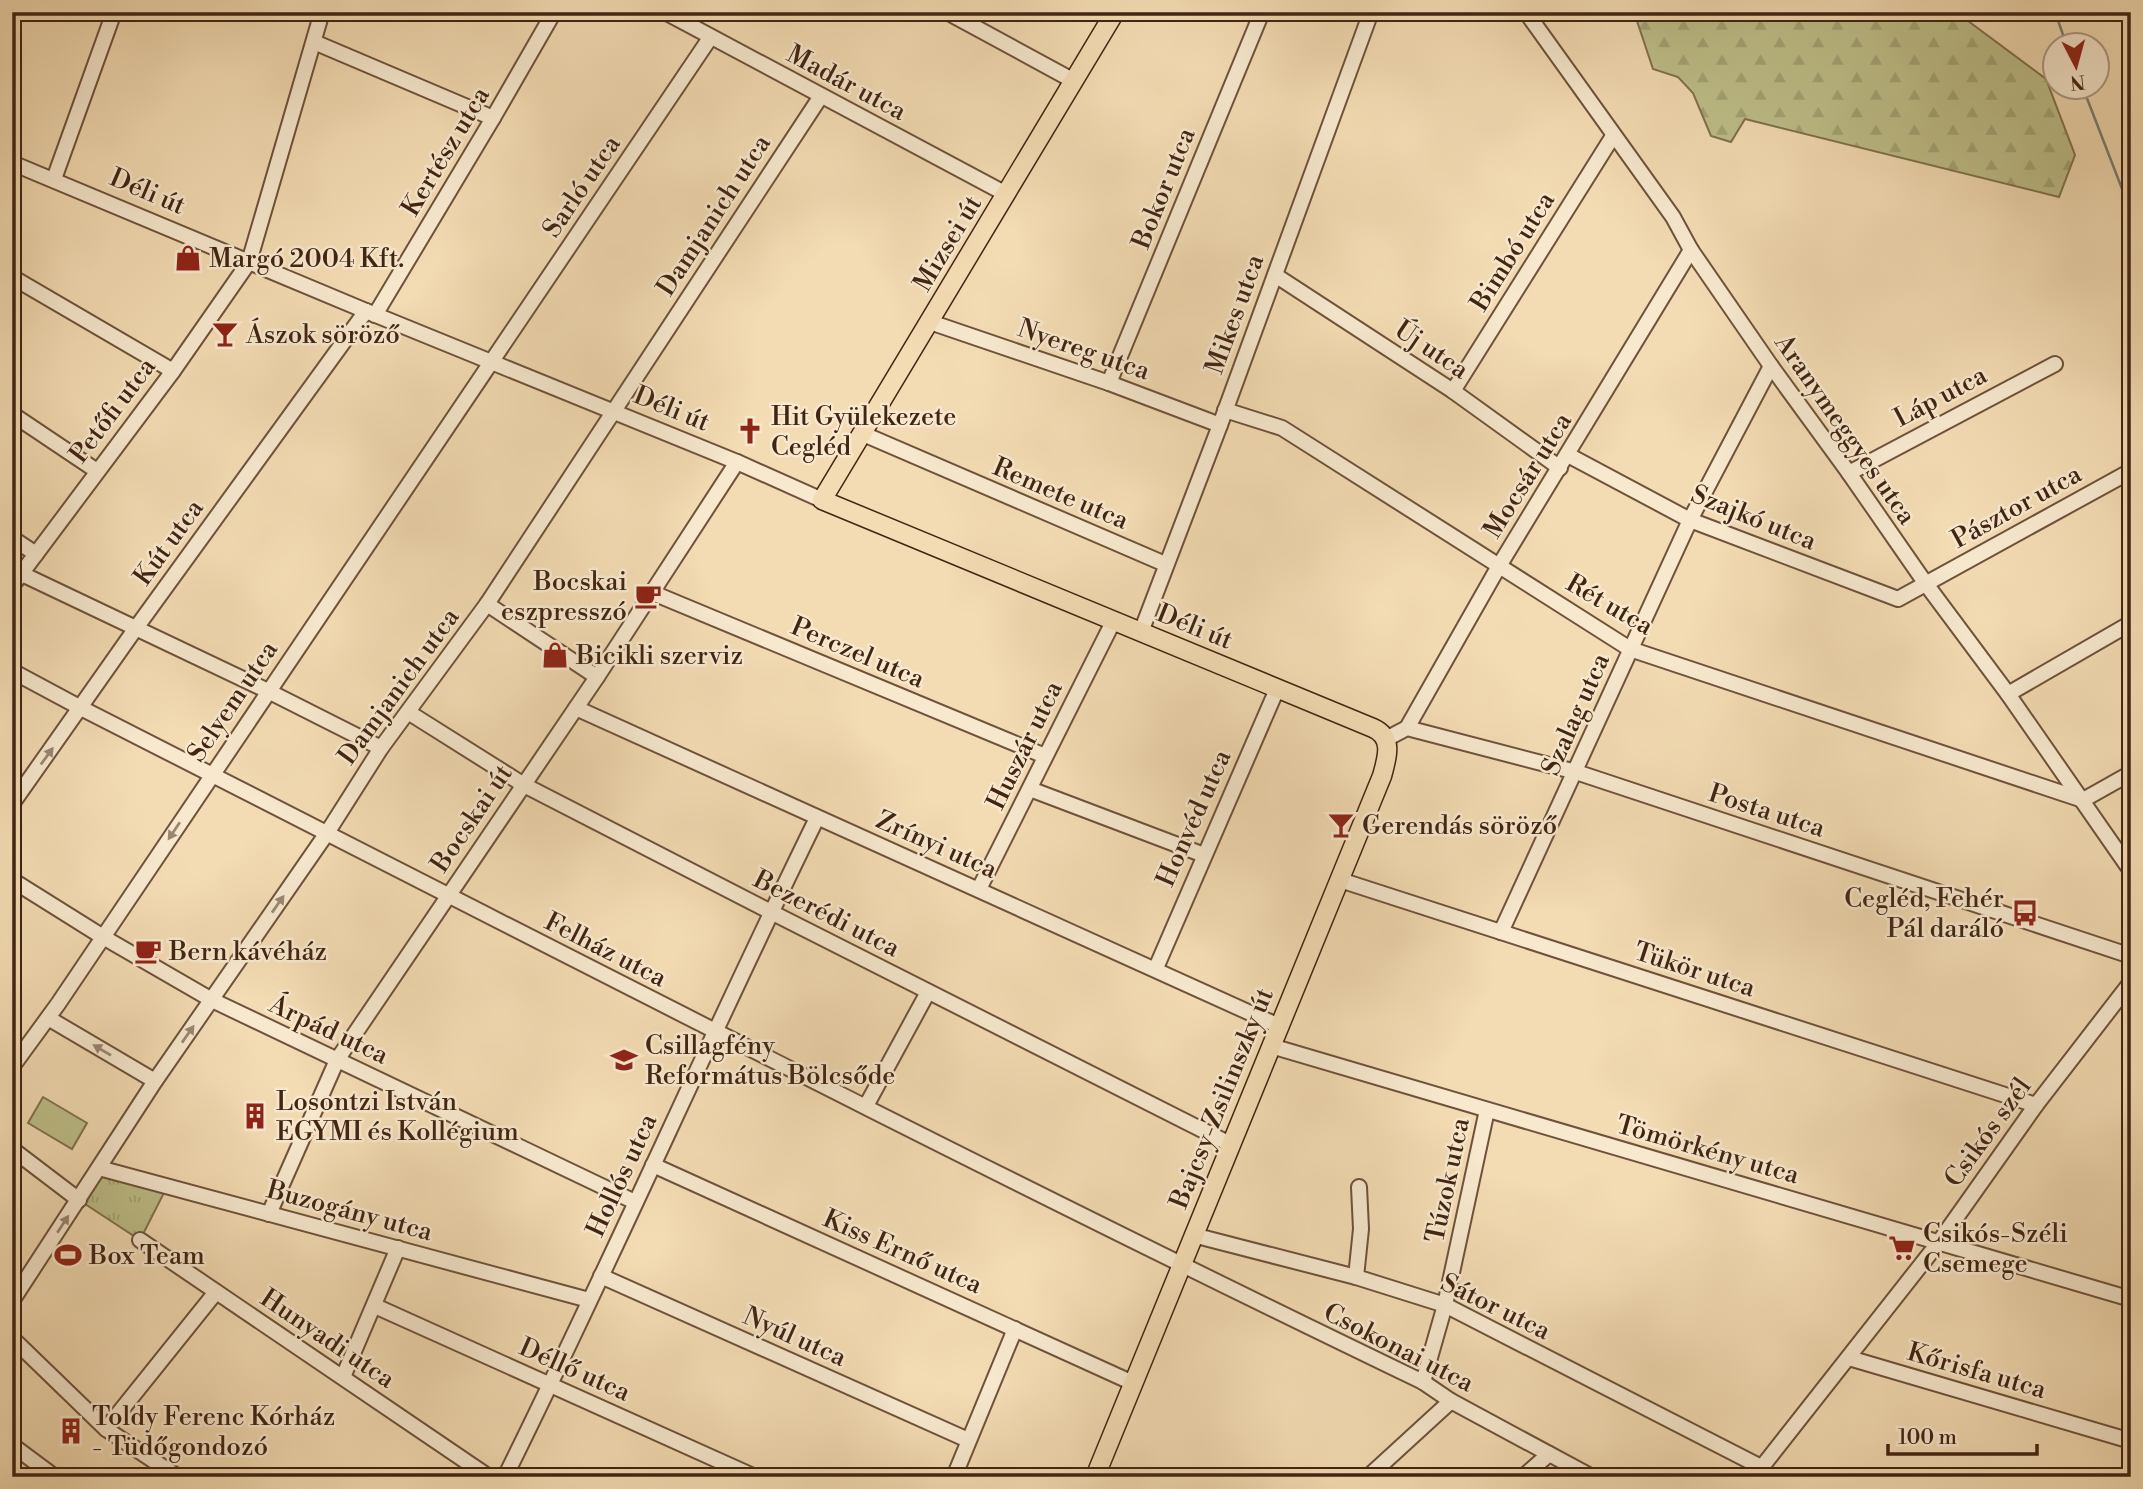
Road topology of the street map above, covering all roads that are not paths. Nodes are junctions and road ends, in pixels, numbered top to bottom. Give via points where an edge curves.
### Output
1 (114, 12) edge
2 (322, 12) edge
3 (554, 12) edge
4 (665, 12) edge
5 (947, 12) edge
6 (1115, 12) edge
7 (1262, 12) edge
8 (1371, 12) edge
9 (1527, 12) edge
10 (710, 38) junction
11 (314, 42) junction
12 (1074, 81) junction
13 (821, 96) junction
14 (494, 118) junction
15 (1613, 136) junction
16 (12, 163) edge
17 (54, 179) junction
18 (1006, 194) junction
19 (1691, 250) junction
20 (249, 262) junction
21 (1275, 275) junction
22 (12, 277) edge
23 (371, 313) junction
24 (930, 322) junction
25 (493, 362) junction
26 (2054, 363) dead end
27 (1771, 366) junction
28 (173, 371) junction
29 (1109, 383) junction
30 (1452, 391) junction
31 (1225, 410) junction
32 (612, 412) junction
33 (12, 414) edge
34 (1220, 425) junction
35 (861, 433) junction
36 (737, 462) junction
37 (1564, 462) junction
38 (97, 471) junction
39 (2131, 471) edge
40 (1849, 473) junction
41 (822, 500) junction
42 (1690, 520) junction
43 (12, 538) edge
44 (36, 554) junction
45 (1165, 564) junction
46 (1499, 566) junction
47 (22, 573) junction
48 (1926, 584) junction
49 (12, 586) edge
50 (653, 593) junction
51 (487, 604) junction
52 (1113, 622) junction
53 (2131, 623) edge
54 (136, 628) junction
55 (1140, 632) junction
56 (1630, 649) junction
57 (12, 671) edge
58 (597, 677) junction
59 (1277, 689) junction
60 (268, 691) junction
61 (2008, 694) junction
62 (81, 708) junction
63 (576, 708) junction
64 (408, 712) junction
65 (1407, 728) junction
66 (1386, 738) junction
67 (381, 748) junction
68 (1045, 757) junction
69 (1576, 772) junction
70 (2131, 773) edge
71 (212, 775) junction
72 (524, 785) junction
73 (1030, 789) junction
74 (2083, 800) junction
75 (12, 804) edge
76 (817, 818) junction
77 (327, 833) junction
78 (1204, 855) junction
79 (2131, 871) edge
80 (12, 880) edge
81 (1340, 880) junction
82 (979, 890) junction
83 (448, 897) junction
84 (771, 912) junction
85 (1502, 932) junction
86 (103, 937) junction
87 (2131, 956) edge
88 (1156, 968) junction
89 (2131, 982) edge
90 (928, 992) junction
91 (212, 1000) junction
92 (48, 1018) junction
93 (1279, 1026) junction
94 (716, 1033) junction
95 (1271, 1046) junction
96 (337, 1060) junction
97 (14, 1062) edge
98 (155, 1082) junction
99 (2036, 1105) junction
100 (866, 1106) junction
101 (1487, 1110) junction
102 (1230, 1144) junction
103 (12, 1149) edge
104 (653, 1165) junction
105 (99, 1168) junction
106 (1359, 1187) dead end
107 (79, 1200) junction
108 (635, 1202) junction
109 (269, 1214) junction
110 (1193, 1235) junction
111 (140, 1240) dead end
112 (1939, 1242) junction
113 (398, 1248) junction
114 (1181, 1266) junction
115 (601, 1276) junction
116 (1356, 1277) junction
117 (216, 1292) junction
118 (2131, 1299) edge
119 (589, 1300) junction
120 (12, 1301) edge
121 (1445, 1305) junction
122 (375, 1306) junction
123 (1015, 1329) junction
124 (12, 1338) edge
125 (1849, 1358) junction
126 (344, 1377) junction
127 (1133, 1382) junction
128 (1423, 1382) junction
129 (551, 1384) junction
130 (1451, 1401) junction
131 (106, 1429) junction
132 (968, 1440) junction
133 (2131, 1441) edge
134 (12, 1445) edge
135 (1549, 1454) junction
136 (1758, 1472) edge
137 (55, 1477) edge
138 (178, 1477) edge
139 (489, 1477) edge
140 (505, 1477) edge
141 (755, 1477) edge
142 (954, 1477) edge
143 (1094, 1477) edge
144 (1368, 1477) edge
145 (1523, 1477) edge
146 (1592, 1477) edge

1 - 17 street
2 - 11 street, Petőfi utca
3 - 14 street, Kertész utca
4 - 10 street, Madár utca
5 - 12 street
6 - 12 main road, Mizsei út
7 - 29 street, Bokor utca
8 - 21 street, Mikes utca
9 - 15 street, Aranymeggyes utca
10 - 13 street, Madár utca
10 - 25 street, Sarló utca
11 - 14 street
11 - 20 street, Petőfi utca
12 - 18 main road, Mizsei út
13 - 18 street, Madár utca
13 - 32 street, Damjanich utca
14 - 23 street, Kertész utca
15 - 19 street, Aranymeggyes utca via 1674,217
15 - 30 street, Bimbó utca
16 - 17 street, Déli út
17 - 20 street, Déli út
18 - 24 main road, Mizsei út
19 - 27 street, Aranymeggyes utca
19 - 37 street, Mocsár utca
20 - 23 street, Déli út
20 - 28 street, Petőfi utca
21 - 30 street, Új utca
21 - 31 street, Mikes utca
22 - 28 street
23 - 25 street, Déli út
23 - 54 street, Kút utca
24 - 29 street, Nyereg utca
24 - 35 main road, Mizsei út
25 - 32 street, Déli út
25 - 60 street, Selyem utca
26 - 40 street, Láp utca
27 - 40 street, Aranymeggyes utca
27 - 42 street, Szalag utca
28 - 38 street, Petőfi utca
29 - 34 street, Nyereg utca
30 - 37 street, Új utca
31 - 34 street, Mikes utca
31 - 46 street, Rét utca via 1282,428
32 - 36 street, Déli út
32 - 51 street, Damjanich utca
33 - 38 street
34 - 45 street, Mikes utca
35 - 41 main road, Mizsei út
35 - 45 street, Remete utca
36 - 41 street, Déli út
36 - 50 street, Bocskai út
37 - 42 street, Szajkó utca
37 - 46 street, Mocsár utca
38 - 44 street, Petőfi utca
39 - 48 street, Pásztor utca
40 - 48 street, Aranymeggyes utca
41 - 52 main road, Déli út
42 - 48 street, Szajkó utca via 1898,599
42 - 56 street, Szalag utca
43 - 44 street
44 - 47 street, Petőfi utca
45 - 55 street, Mikes utca
46 - 56 street, Rét utca
46 - 65 street, Mocsár utca
47 - 49 street, Petőfi utca
47 - 54 street
48 - 61 street, Aranymeggyes utca
50 - 58 street, Bocskai út
50 - 68 street, Perczel utca
51 - 58 street
51 - 64 street, Damjanich utca
52 - 55 main road, Déli út
52 - 68 street, Huszár utca
53 - 61 street
54 - 60 street
54 - 62 street, Kút utca
55 - 59 main road, Déli út
56 - 69 street, Szalag utca
56 - 74 street, Rét utca
57 - 62 street, Felház utca
58 - 63 street, Bocskai út
59 - 66 main road, Déli út via 1379,731
59 - 78 street, Honvéd utca
60 - 67 street
60 - 71 street, Selyem utca
61 - 74 street, Aranymeggyes utca
62 - 71 street, Felház utca
75 -> 62 street, Kút utca
63 - 72 street, Bocskai út
63 - 76 street, Zrínyi utca
64 - 67 street, Damjanich utca
64 - 72 street, Bezerédi utca
65 - 66 street
65 - 69 street, Posta utca
66 - 81 main road, Bajcsy-Zsilinszky út via 1389,750 1382,776
67 - 77 street, Damjanich utca
68 - 73 street, Huszár utca
69 - 85 street, Szalag utca
69 - 87 street, Posta utca
70 - 74 street
71 - 77 street, Felház utca
71 -> 86 street, Selyem utca
72 - 83 street, Bocskai út
72 - 84 street, Bezerédi utca
73 - 78 street
73 - 82 street, Huszár utca
74 - 79 street, Aranymeggyes utca
76 - 82 street, Zrínyi utca
76 - 84 street, Hollós utca
77 - 83 street, Felház utca
91 -> 77 street, Damjanich utca
78 - 88 street, Honvéd utca
80 - 86 street, Árpád utca
81 - 85 street, Tükör utca
81 - 93 main road, Bajcsy-Zsilinszky út
82 - 88 street, Zrínyi utca
83 - 94 street, Felház utca
83 - 96 street, Bocskai út
84 - 90 street, Bezerédi utca
84 - 94 street, Hollós utca
85 - 99 street, Tükör utca
86 - 91 street, Árpád utca
86 - 92 street, Selyem utca
88 - 93 street, Zrínyi utca
89 - 99 street, Csikós szél
90 - 100 street
90 - 102 street, Bezerédi utca
91 - 96 street, Árpád utca
98 -> 91 street, Damjanich utca
92 - 97 street, Selyem utca
98 -> 92 street
93 - 95 main road, Bajcsy-Zsilinszky út
94 - 100 street, Felház utca
94 - 104 street, Hollós utca
95 - 101 street, Tömörkény utca
95 - 102 main road, Bajcsy-Zsilinszky út
96 - 108 street, Árpád utca
96 - 109 street, Bocskai út
98 - 105 street, Damjanich utca
99 - 112 street, Csikós szél
100 - 114 street, Felház utca
101 - 112 street, Tömörkény utca
101 - 121 street, Túzok utca
102 - 110 main road, Bajcsy-Zsilinszky út
103 - 107 street
104 - 108 street, Hollós utca
104 - 123 street, Kiss Ernő utca
105 - 107 street, Damjanich utca
105 - 109 street, Buzogány utca
106 - 116 street
120 -> 107 street, Damjanich utca
108 - 115 street, Hollós utca
109 - 113 street, Buzogány utca
110 - 114 main road, Bajcsy-Zsilinszky út
110 - 116 street, Sátor utca
111 - 117 street, Hunyadi utca
112 - 118 street, Tömörkény utca
112 - 125 street, Csikós szél
113 - 119 street, Buzogány utca
113 - 122 street
114 - 127 main road, Bajcsy-Zsilinszky út
114 - 128 street, Csokonai utca
115 - 119 street, Hollós utca
115 - 132 street, Nyúl utca
116 - 121 street, Sátor utca
117 - 126 street, Hunyadi utca
117 - 131 street
119 - 129 street, Hollós utca
121 - 128 street, Túzok utca
121 - 136 street, Sátor utca
122 - 126 street
122 - 129 street, Déllő utca
123 - 127 street, Kiss Ernő utca
123 - 132 street
124 - 131 street
125 - 133 street, Kőrisfa utca
125 - 136 street, Csikós szél
126 - 139 street, Hunyadi utca
127 - 143 main road, Bajcsy-Zsilinszky út
128 - 130 street, Csokonai utca
129 - 140 street, Hollós utca
129 - 141 street, Déllő utca
130 - 135 street, Csokonai utca
130 - 144 street
131 - 138 street
132 - 142 street
134 - 137 street
135 - 145 street
135 - 146 street, Csokonai utca

